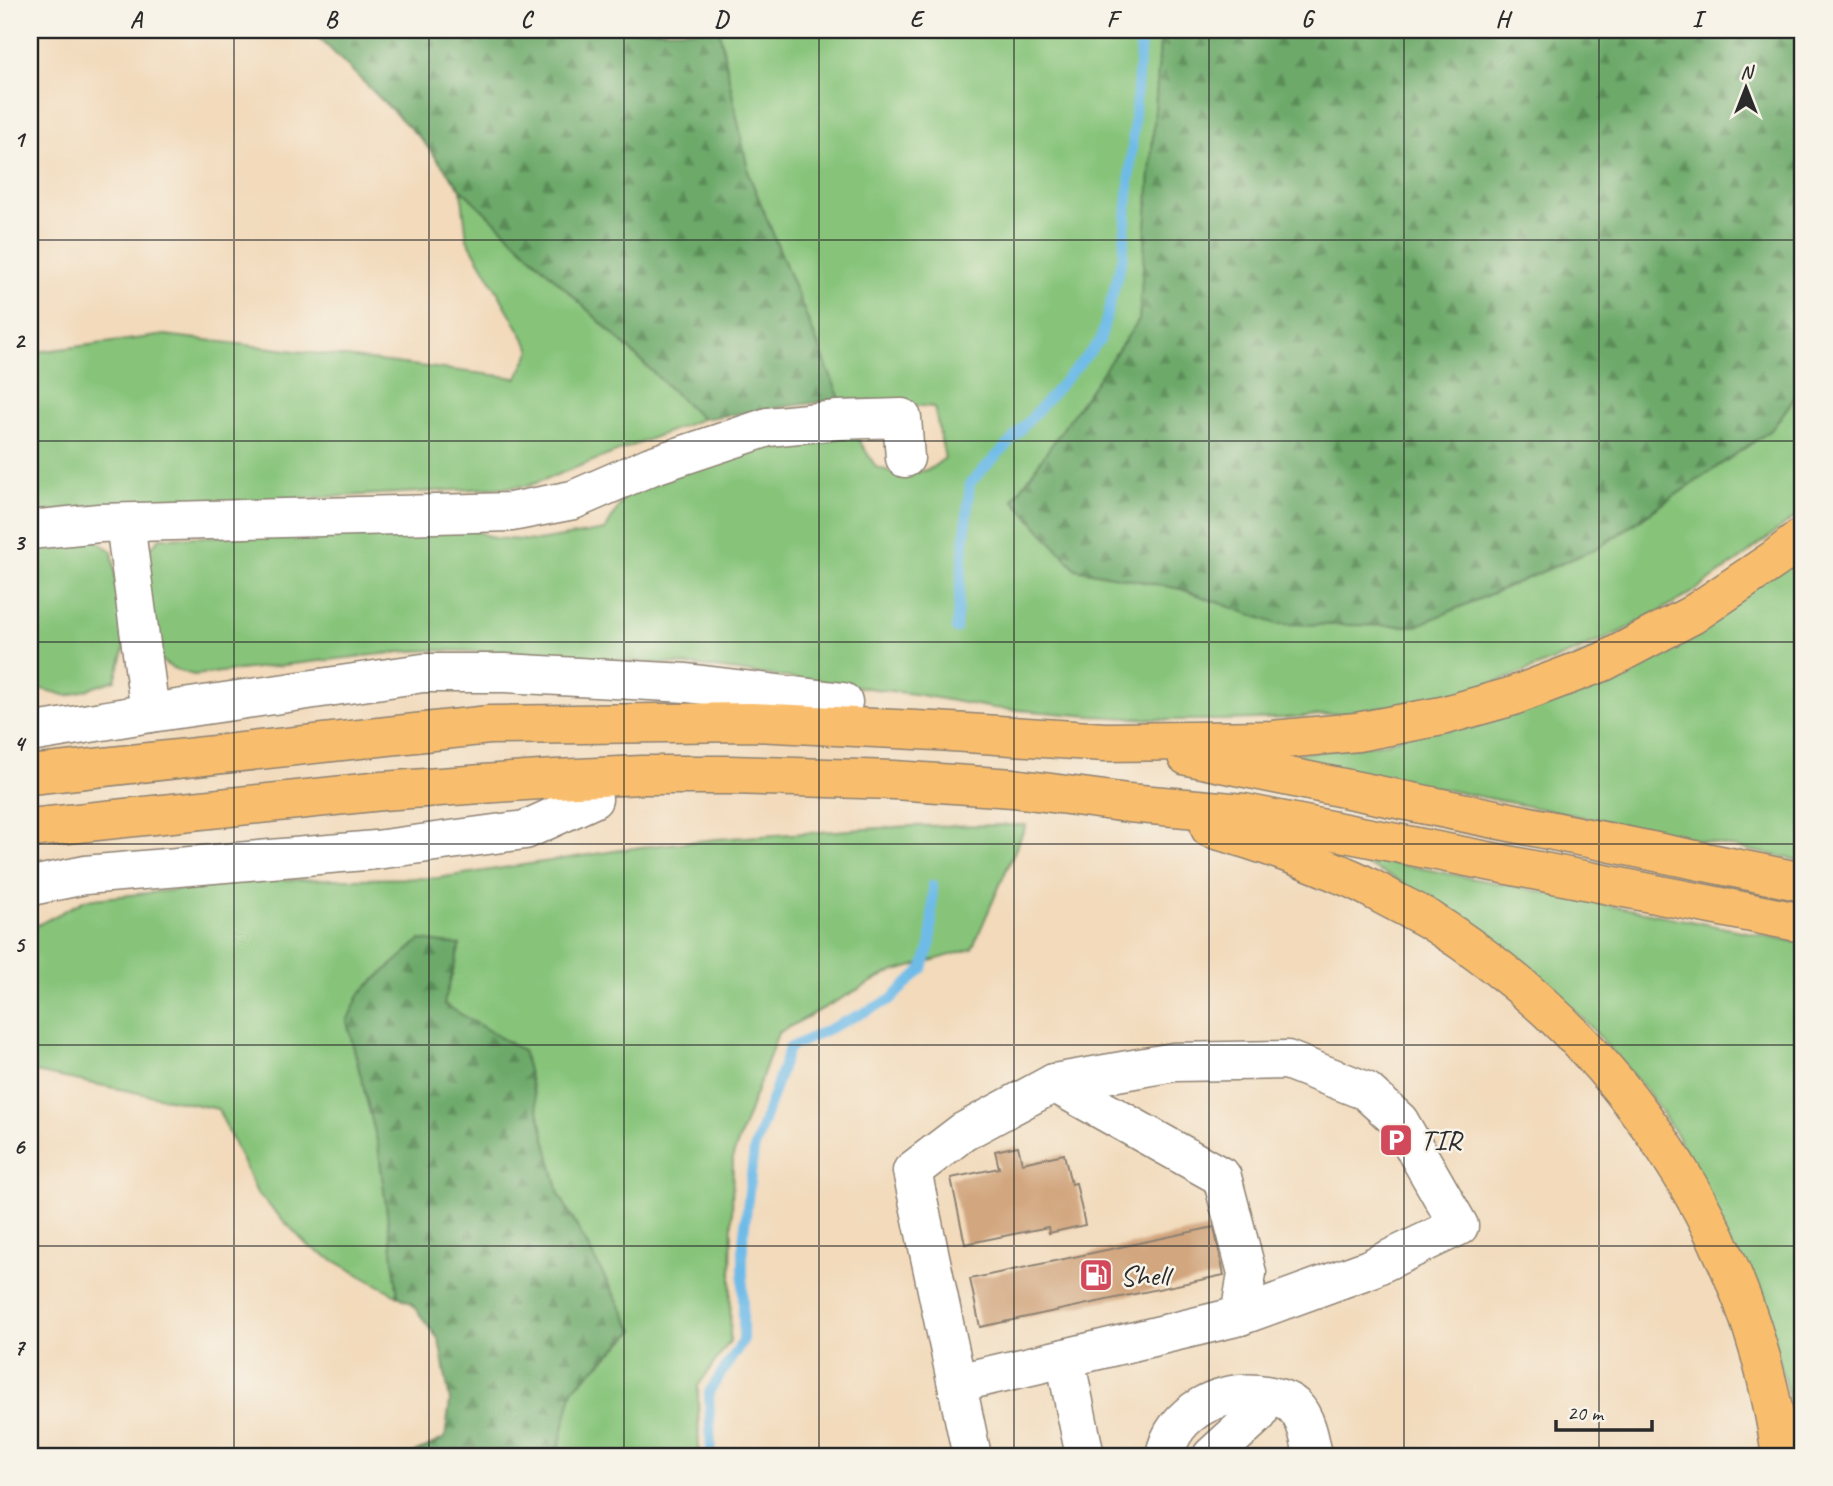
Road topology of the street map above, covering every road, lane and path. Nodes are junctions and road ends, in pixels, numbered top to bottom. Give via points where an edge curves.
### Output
1 (905, 458) dead end
2 (125, 523) junction
3 (30, 530) edge
4 (1803, 537) edge
5 (843, 702) dead end
6 (150, 713) junction
7 (30, 733) edge
8 (1105, 742) junction
9 (30, 775) edge
10 (593, 799) dead end
11 (1128, 803) junction
12 (30, 828) edge
13 (1803, 881) edge
14 (30, 888) edge
15 (1803, 923) edge
16 (1054, 1083) junction
17 (1240, 1316) junction
18 (1065, 1358) junction
19 (957, 1382) junction
20 (1258, 1414) junction
21 (1311, 1446) edge
22 (972, 1456) edge
23 (1085, 1456) edge
24 (1165, 1456) edge
25 (1185, 1456) edge
26 (1212, 1456) edge
27 (1781, 1456) edge

1 - 2 lane via 902,418 838,420 768,427 651,466 573,500 512,512
2 - 3 lane
2 - 6 lane
4 - 8 highway via 1692,615 1603,662 1510,697 1443,716 1357,732 1273,740
5 - 6 lane via 687,684 423,673
6 - 7 lane
8 - 9 highway via 752,722 489,725
8 - 13 highway
10 - 14 lane via 525,830 376,850 85,875
11 - 12 highway via 933,782 642,775 382,791
11 - 15 highway via 1244,813
11 - 27 highway via 1347,876 1428,919 1498,967 1559,1020 1602,1064 1652,1129 1700,1205 1754,1335
16 - 17 lane via 1223,1177 1247,1273
16 - 17 lane via 1174,1062 1287,1060 1366,1091 1399,1121 1459,1226 1369,1269
16 - 19 lane via 963,1132 912,1171
17 - 18 lane
18 - 19 lane
18 - 23 lane
19 - 22 lane
20 - 21 lane via 1281,1420
20 - 25 lane via 1215,1419 1194,1437
20 - 26 lane
21 - 24 lane via 1293,1405 1257,1393 1229,1395 1195,1409 1172,1434

